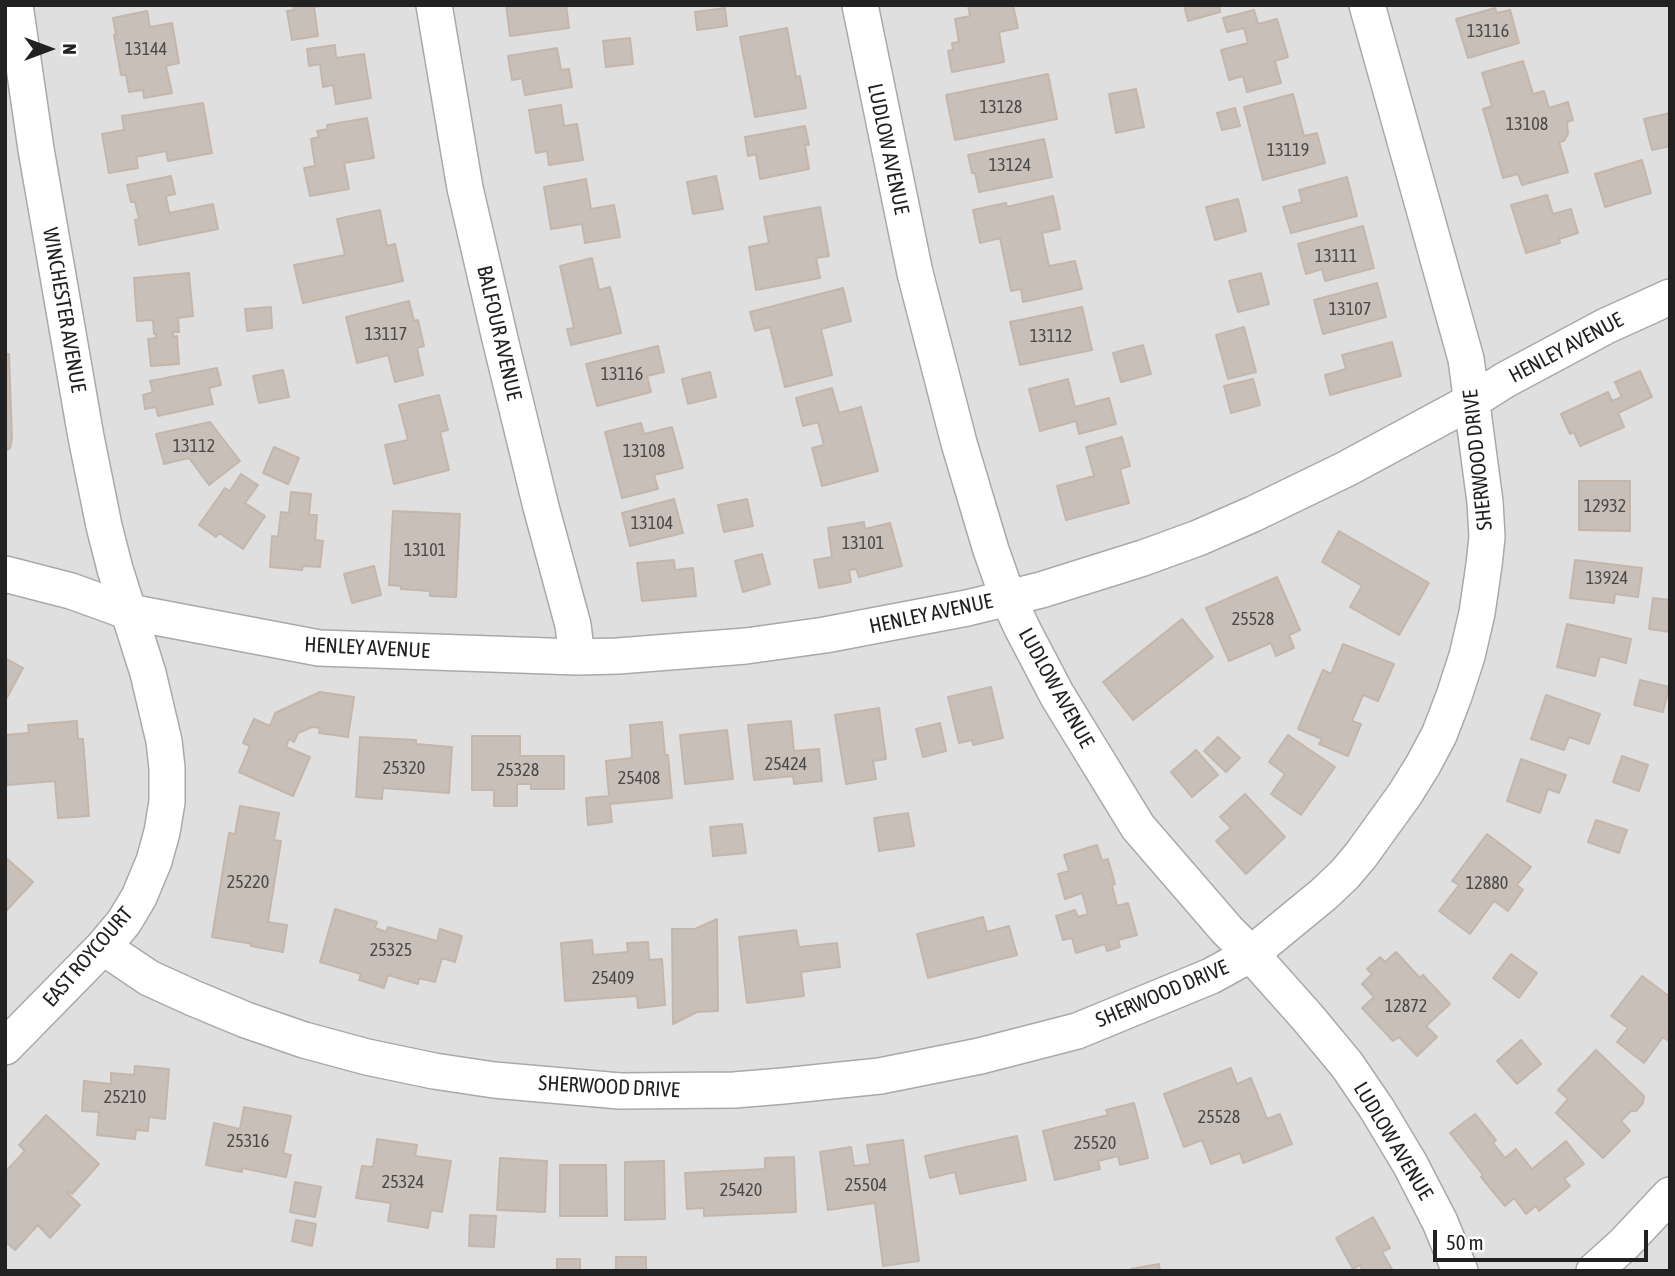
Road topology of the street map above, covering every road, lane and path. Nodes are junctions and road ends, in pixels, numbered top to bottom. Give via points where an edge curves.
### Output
1 (15, 5) edge
2 (434, 5) edge
3 (860, 5) edge
4 (1367, 5) edge
5 (1670, 297) edge
6 (1472, 401) junction
7 (5, 575) edge
8 (1008, 598) junction
9 (129, 612) junction
10 (577, 657) junction
11 (103, 947) junction
12 (1251, 954) junction
13 (5, 1047) edge
14 (1670, 1195) edge
15 (1460, 1271) edge
16 (1594, 1271) edge

1 - 9 street, WINCHESTER AVENUE via 86,437 104,526
2 - 10 street, BALFOUR AVENUE via 465,188 573,625
3 - 8 street, LUDLOW AVENUE via 915,273 959,443
4 - 6 street, SHERWOOD DRIVE via 1466,359
5 - 6 street, HENLEY AVENUE via 1606,326
6 - 8 street, HENLEY AVENUE via 1346,469 1198,538
6 - 12 street, SHERWOOD DRIVE via 1485,502 1485,565 1467,656 1439,735 1405,794 1353,864
7 - 9 street, HENLEY AVENUE via 71,591
8 - 10 street, HENLEY AVENUE via 747,646
8 - 12 street, LUDLOW AVENUE via 1057,695 1138,827
9 - 10 street, HENLEY AVENUE via 319,648
9 - 11 street, EAST ROYCOURT via 164,741 167,802 157,851 139,897
11 - 12 street, SHERWOOD DRIVE via 149,978 304,1040 434,1071 620,1091 734,1090 866,1077 980,1056 1077,1031 1211,976
11 - 13 street, EAST ROYCOURT
12 - 15 street, LUDLOW AVENUE via 1348,1065 1410,1164
14 - 16 street

